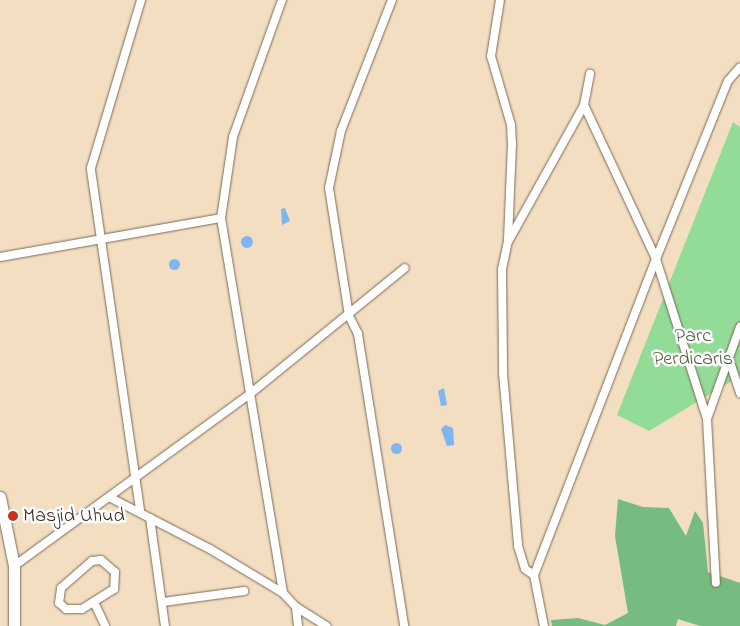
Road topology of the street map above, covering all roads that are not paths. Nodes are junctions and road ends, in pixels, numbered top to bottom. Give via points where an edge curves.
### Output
1 (141, 0) edge
2 (282, 0) edge
3 (392, 0) edge
4 (500, 0) edge
5 (740, 67) edge
6 (590, 74) dead end
7 (584, 105) junction
8 (221, 218) junction
9 (98, 240) junction
10 (508, 241) junction
11 (0, 257) edge
12 (656, 258) junction
13 (405, 268) dead end
14 (349, 316) junction
15 (740, 328) edge
16 (729, 359) junction
17 (251, 393) junction
18 (740, 393) edge
19 (707, 419) junction
20 (138, 478) junction
21 (0, 497) edge
22 (112, 498) junction
23 (140, 510) junction
24 (150, 518) junction
25 (14, 566) junction
26 (534, 575) junction
27 (716, 583) dead end
28 (244, 591) dead end
29 (283, 593) junction
30 (94, 602) junction
31 (163, 602) junction
32 (296, 607) junction
33 (14, 626) edge
34 (105, 626) edge
35 (165, 626) edge
36 (298, 626) edge
37 (326, 626) edge
38 (404, 626) edge
39 (544, 626) edge

1 - 9 street via 93,153 91,188
2 - 8 street via 233,137
3 - 14 street via 341,131 330,176 331,218
4 - 10 street via 490,56 511,125
5 - 12 street via 728,81
6 - 7 street
7 - 10 street
7 - 12 street
8 - 9 street
8 - 17 street
9 - 11 street
9 - 20 street
10 - 26 street via 502,269 503,373 518,546 525,569
12 - 19 street
12 - 26 street
13 - 14 street
14 - 17 street
14 - 38 street via 358,334
15 - 16 street
16 - 18 street
16 - 19 street
17 - 20 street
17 - 29 street
19 - 27 street
20 - 22 street
20 - 23 street
21 - 25 main road
22 - 23 street
22 - 25 street
23 - 24 street
24 - 29 street
24 - 31 street
25 - 33 main road
26 - 39 street
28 - 31 street
29 - 32 street
30 - 30 street via 114,589 117,579 112,566 101,560 92,561 58,592 59,603 71,611
30 - 34 street
31 - 35 street
32 - 36 street
32 - 37 street

